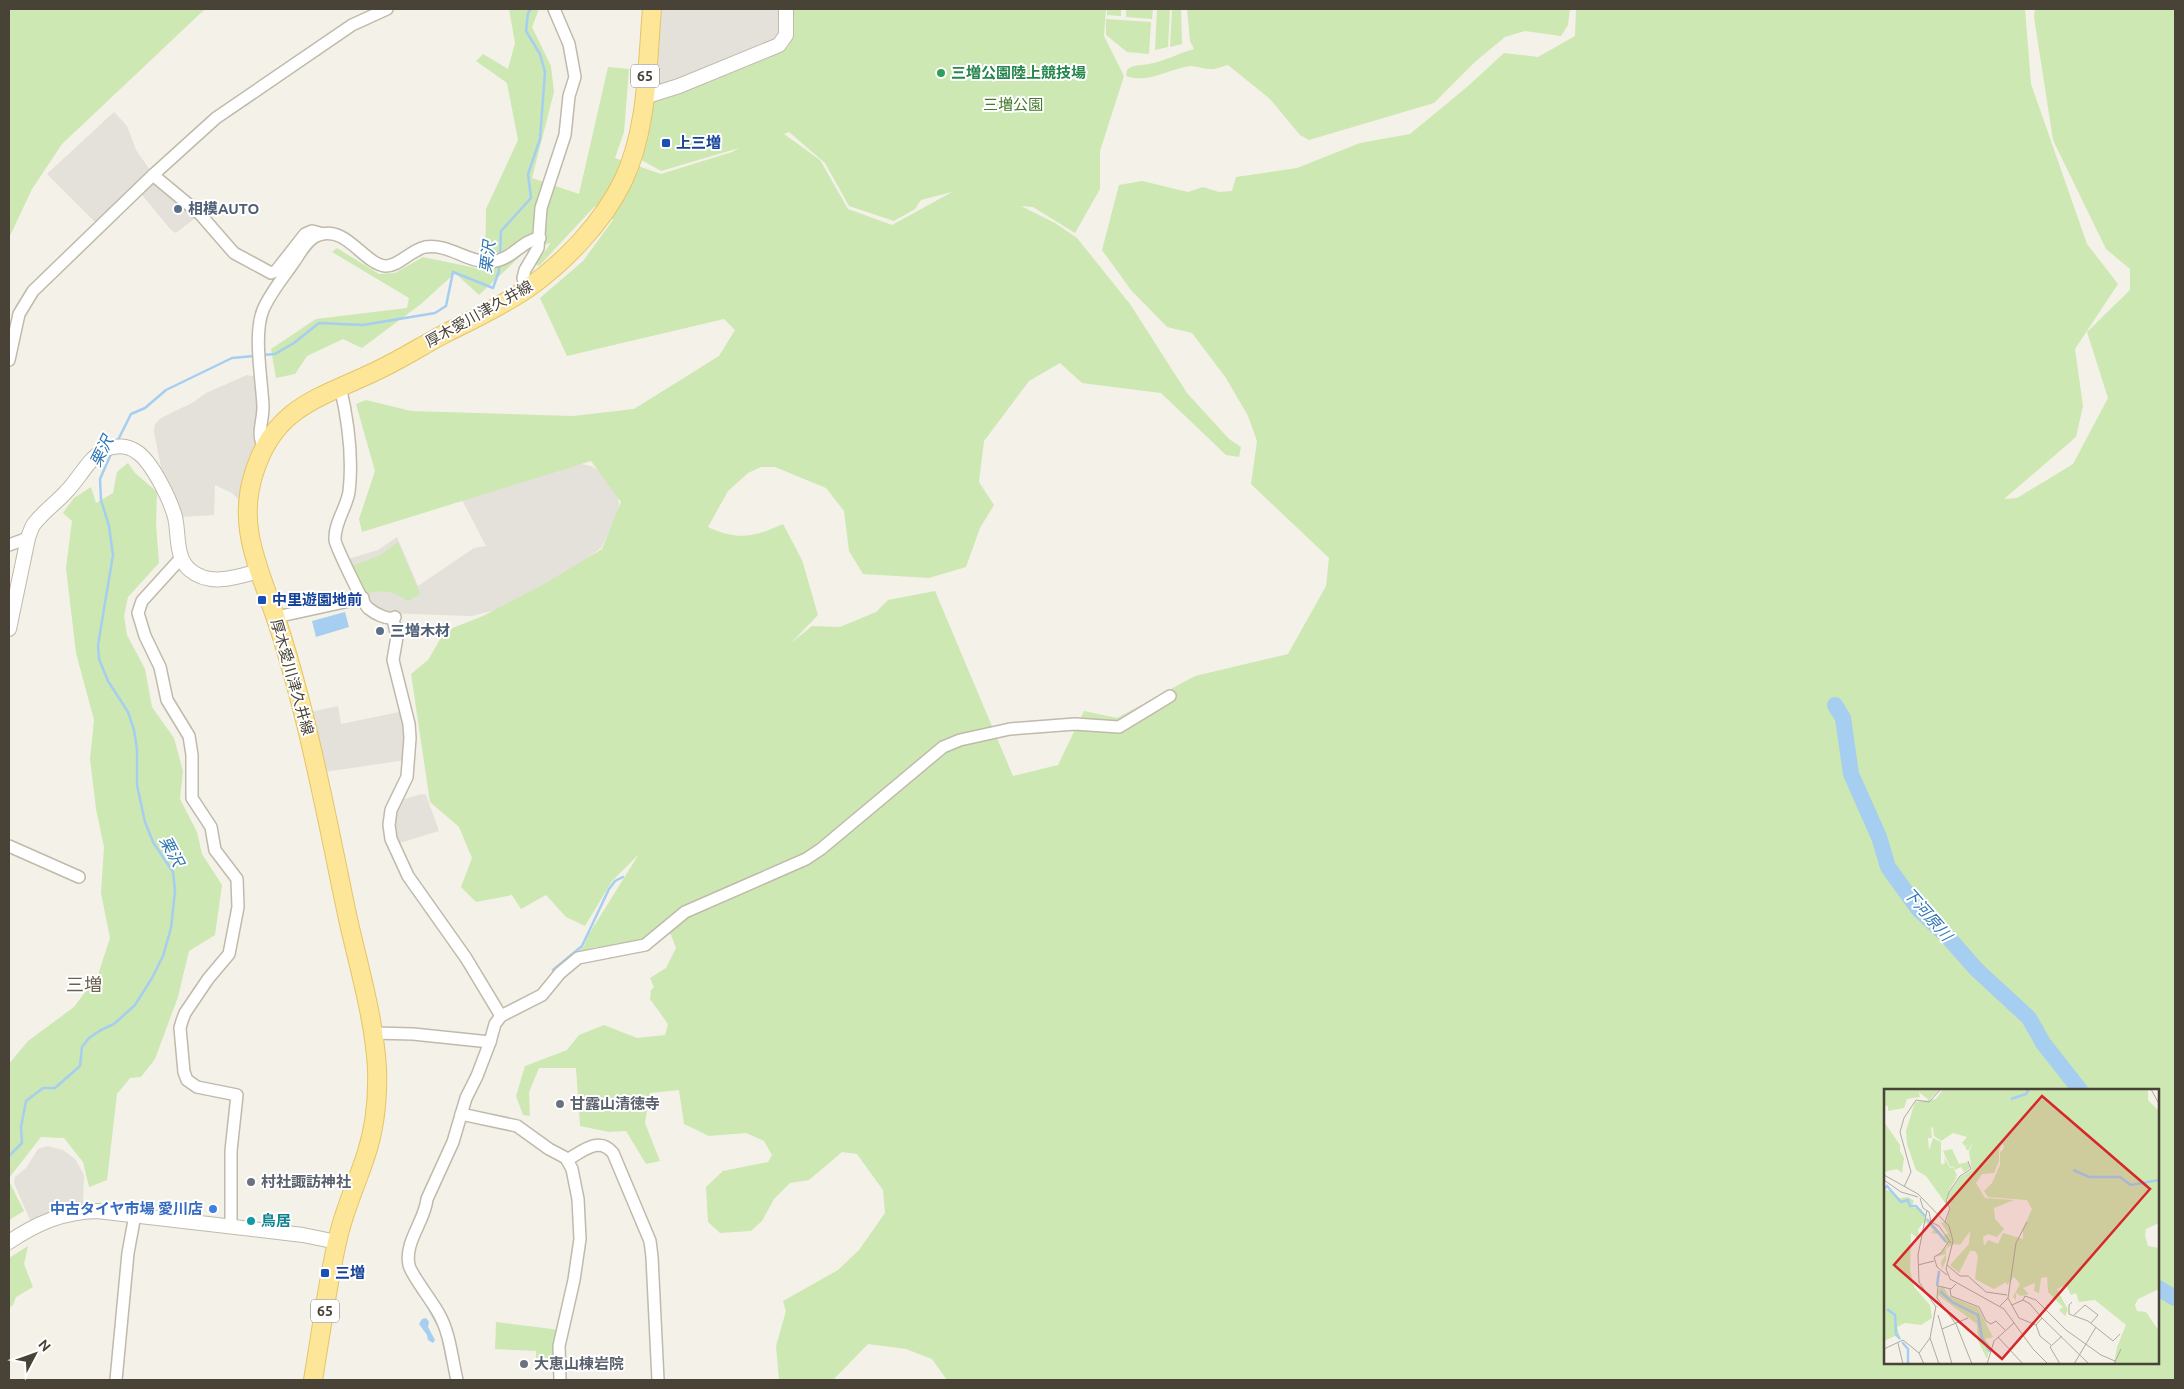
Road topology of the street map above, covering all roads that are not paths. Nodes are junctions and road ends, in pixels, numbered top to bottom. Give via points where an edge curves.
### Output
1 (387, 9) edge
2 (554, 9) edge
3 (652, 9) edge
4 (786, 9) edge
5 (644, 97) junction
6 (153, 176) junction
7 (323, 234) junction
8 (540, 238) junction
9 (526, 290) junction
10 (9, 360) edge
11 (340, 386) junction
12 (264, 447) junction
13 (28, 538) junction
14 (9, 545) edge
15 (181, 558) junction
16 (259, 571) junction
17 (363, 598) junction
18 (276, 617) junction
19 (9, 629) edge
20 (1170, 696) dead end
21 (9, 846) edge
22 (79, 877) dead end
23 (501, 1016) junction
24 (372, 1033) junction
25 (490, 1042) junction
26 (461, 1114) junction
27 (567, 1160) junction
28 (135, 1215) junction
29 (230, 1226) junction
30 (9, 1242) edge
31 (337, 1242) junction
32 (116, 1380) edge
33 (313, 1380) edge
34 (457, 1380) edge
35 (560, 1380) edge
36 (658, 1380) edge

1 - 6 street via 352,25 230,108
2 - 8 street via 569,44 575,77 569,96 565,135 541,208
3 - 5 main road, 厚木愛川津久井線 / 65
4 - 5 street via 786,35 779,45
5 - 9 main road, 厚木愛川津久井線 / 65 via 635,151 611,202 564,257
6 - 7 street via 200,214 234,252 270,273 276,272 305,234 312,231
6 - 10 street via 33,291 20,314
7 - 8 street via 342,237 384,266 394,265 414,251 433,247 479,261 494,262
7 - 12 street via 315,236 307,244 266,303 259,322 263,406 259,439
8 - 9 street via 536,254 524,270
9 - 11 main road, 厚木愛川津久井線 / 65 via 384,367
11 - 12 main road, 厚木愛川津久井線 / 65 via 310,400 293,413
11 - 17 street via 347,424 349,484 335,540
12 - 16 main road, 厚木愛川津久井線 / 65 via 253,476 247,508 249,537
13 - 14 street
13 - 15 street via 34,524 66,493 97,454 114,447 126,447 138,452 167,495 175,516
13 - 19 street
15 - 16 street via 192,572 217,580
15 - 29 street via 142,601 138,613 160,667 167,700 189,736 193,801 211,827 215,850 237,883 238,914 229,954 185,1013 180,1028 187,1080 201,1088 238,1095 231,1151
16 - 18 main road, 厚木愛川津久井線 / 65
17 - 18 street
17 - 23 street via 366,607 394,618 397,637 393,660 410,738 408,773 392,810 391,839 408,876 466,958
18 - 24 main road, 厚木愛川津久井線 / 65 via 310,742
20 - 23 street via 1119,728 1075,724 1010,729 943,747 806,859 685,912 645,945 578,958 542,994
21 - 22 street
23 - 25 street
24 - 25 street
24 - 31 main road, 厚木愛川津久井線 / 65 via 377,1068 374,1121
25 - 26 street
26 - 27 street via 517,1126
26 - 34 street via 453,1142 415,1231 409,1265 444,1322
27 - 35 street via 578,1200 580,1239 559,1346
27 - 36 street via 592,1146 602,1144 608,1147 646,1228 652,1257
28 - 29 street
28 - 30 street via 97,1211 64,1214 40,1223
28 - 32 street via 128,1253
29 - 31 street
31 - 33 main road, 厚木愛川津久井線 / 65

